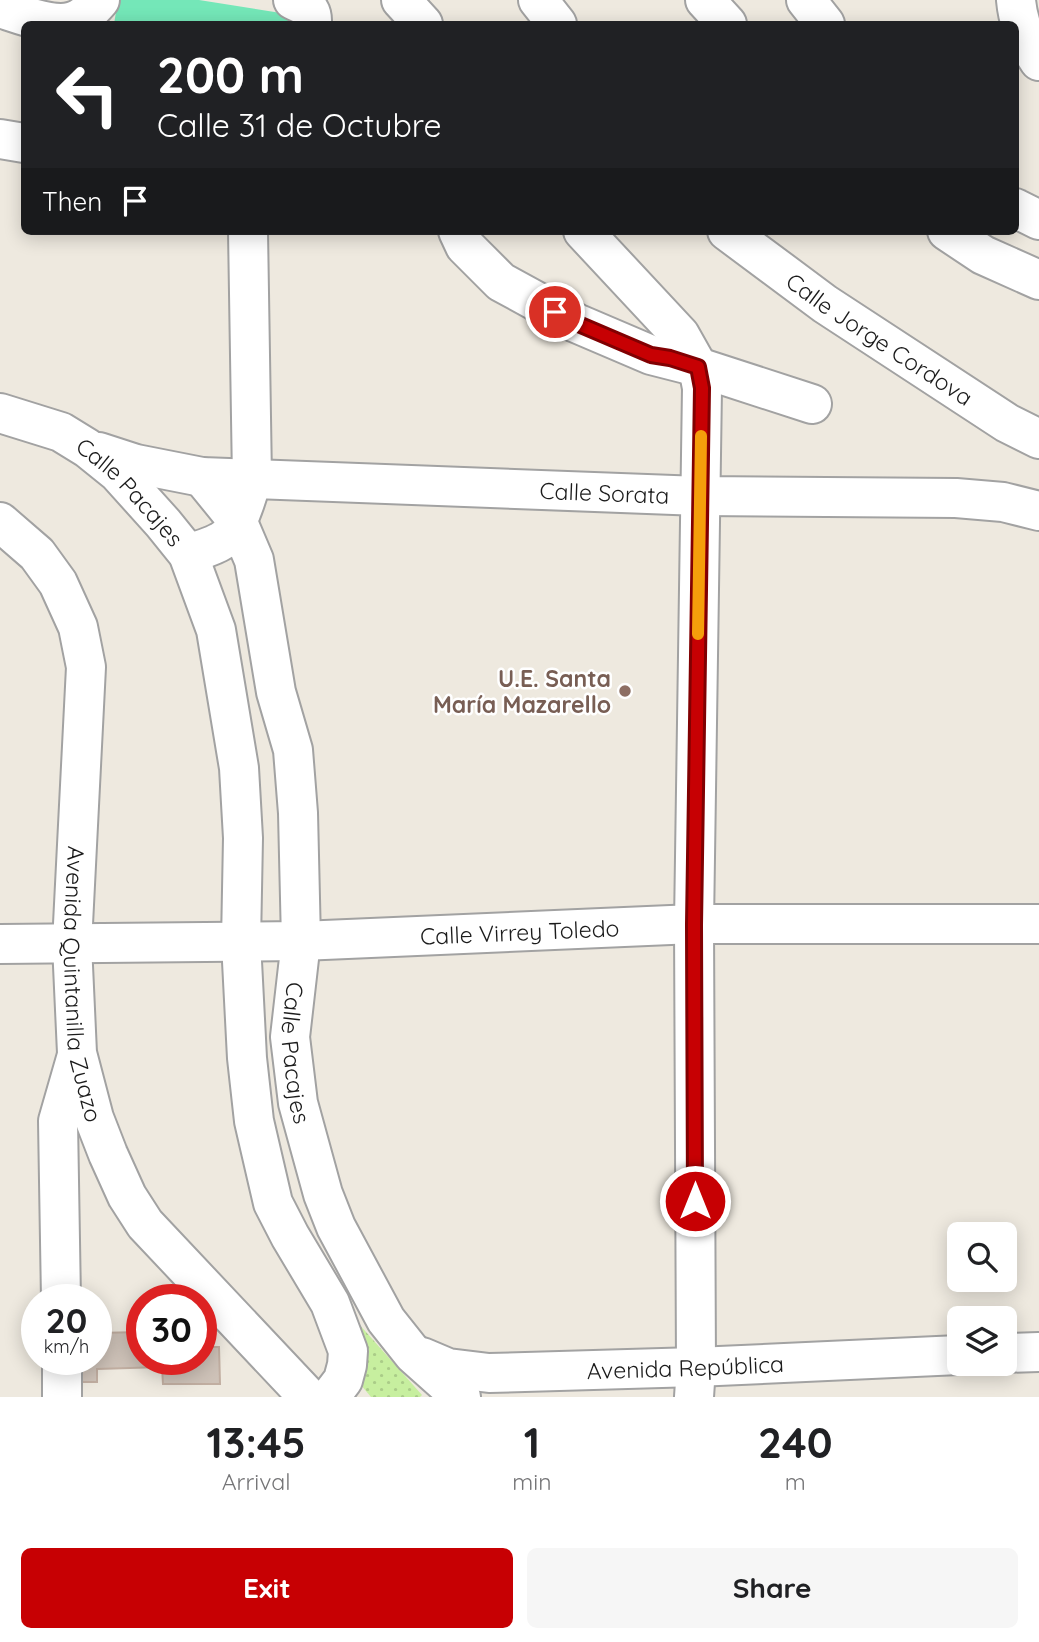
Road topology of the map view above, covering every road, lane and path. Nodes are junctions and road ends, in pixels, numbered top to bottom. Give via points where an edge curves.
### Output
1 (100, 0) edge
2 (293, 0) edge
3 (401, 0) edge
4 (538, 0) edge
5 (705, 0) edge
6 (806, 0) edge
7 (0, 8) edge
8 (1024, 8) edge
9 (47, 21) edge
10 (74, 21) edge
11 (312, 21) edge
12 (420, 21) edge
13 (555, 21) edge
14 (724, 21) edge
15 (823, 21) edge
16 (1039, 61) edge
17 (0, 139) edge
18 (21, 143) edge
19 (1019, 210) edge
20 (1039, 220) edge
21 (248, 235) edge
22 (460, 235) edge
23 (587, 235) edge
24 (732, 235) edge
25 (953, 235) edge
26 (1039, 280) edge
27 (698, 367) junction
28 (812, 404) dead end
29 (0, 413) edge
30 (1039, 439) edge
31 (87, 448) junction
32 (202, 477) junction
33 (252, 479) junction
34 (700, 496) junction
35 (1039, 511) edge
36 (237, 520) junction
37 (0, 522) edge
38 (163, 523) junction
39 (188, 554) junction
40 (1039, 924) edge
41 (694, 925) junction
42 (301, 941) junction
43 (240, 942) junction
44 (0, 944) edge
45 (72, 944) junction
46 (77, 1054) junction
47 (329, 1214) junction
48 (290, 1236) junction
49 (61, 1284) edge
50 (1039, 1352) edge
51 (1017, 1353) edge
52 (413, 1354) junction
53 (947, 1356) edge
54 (62, 1375) edge
55 (695, 1382) edge
56 (62, 1397) edge
57 (308, 1397) edge
58 (330, 1397) edge
59 (461, 1397) edge

1 - 10 street
2 - 11 street via 306,6
3 - 12 street
4 - 13 street
5 - 14 street
6 - 15 street
7 - 9 street
8 - 16 street via 1028,45
17 - 18 street
19 - 20 street
21 - 33 street
22 - 27 street via 501,282 533,301 651,355
23 - 27 street via 680,335
24 - 30 street, Calle Jorge Cordova via 825,304 1007,423
25 - 26 street via 983,255
27 - 28 street
27 - 34 street via 702,388
29 - 31 street via 61,432
31 - 32 street, Calle Pacajes via 136,464
31 - 38 street, Calle Pacajes via 118,473
32 - 33 street, Calle Sorata
32 - 36 street, Calle Pacajes
32 - 38 street via 172,502
33 - 34 street, Calle Sorata
33 - 36 street
34 - 35 street, Calle Sorata via 956,498
34 - 41 street
36 - 39 street via 228,536
36 - 42 street, Calle Pacajes via 254,560 276,692 293,750
37 - 45 street, Avenida Quintanilla Zuazo via 37,554 58,583 78,627 86,667
38 - 39 street, Calle Pacajes
39 - 43 street, Calle Pacajes via 216,630 239,768 243,838
40 - 41 street, Calle Virrey Toledo
41 - 42 street, Calle Virrey Toledo
41 - 55 street
42 - 43 street, Calle Virrey Toledo
42 - 47 street, Calle Pacajes via 290,1037 298,1102
43 - 45 street, Calle Virrey Toledo
43 - 48 street, Calle Pacajes via 254,1121 273,1203
44 - 45 street, Calle Virrey Toledo
45 - 46 street, Avenida Quintanilla Zuazo
46 - 49 street via 58,1121
46 - 57 street, Avenida Quintanilla Zuazo via 108,1154 145,1224
47 - 48 street
47 - 52 street, Calle Pacajes via 386,1320
48 - 58 street, Calle Pacajes via 330,1303 348,1350 342,1380
50 - 51 street
52 - 55 street, Avenida República via 448,1368 489,1373
52 - 59 street, Calle Pacajes
53 - 55 street, Avenida República
54 - 56 street

